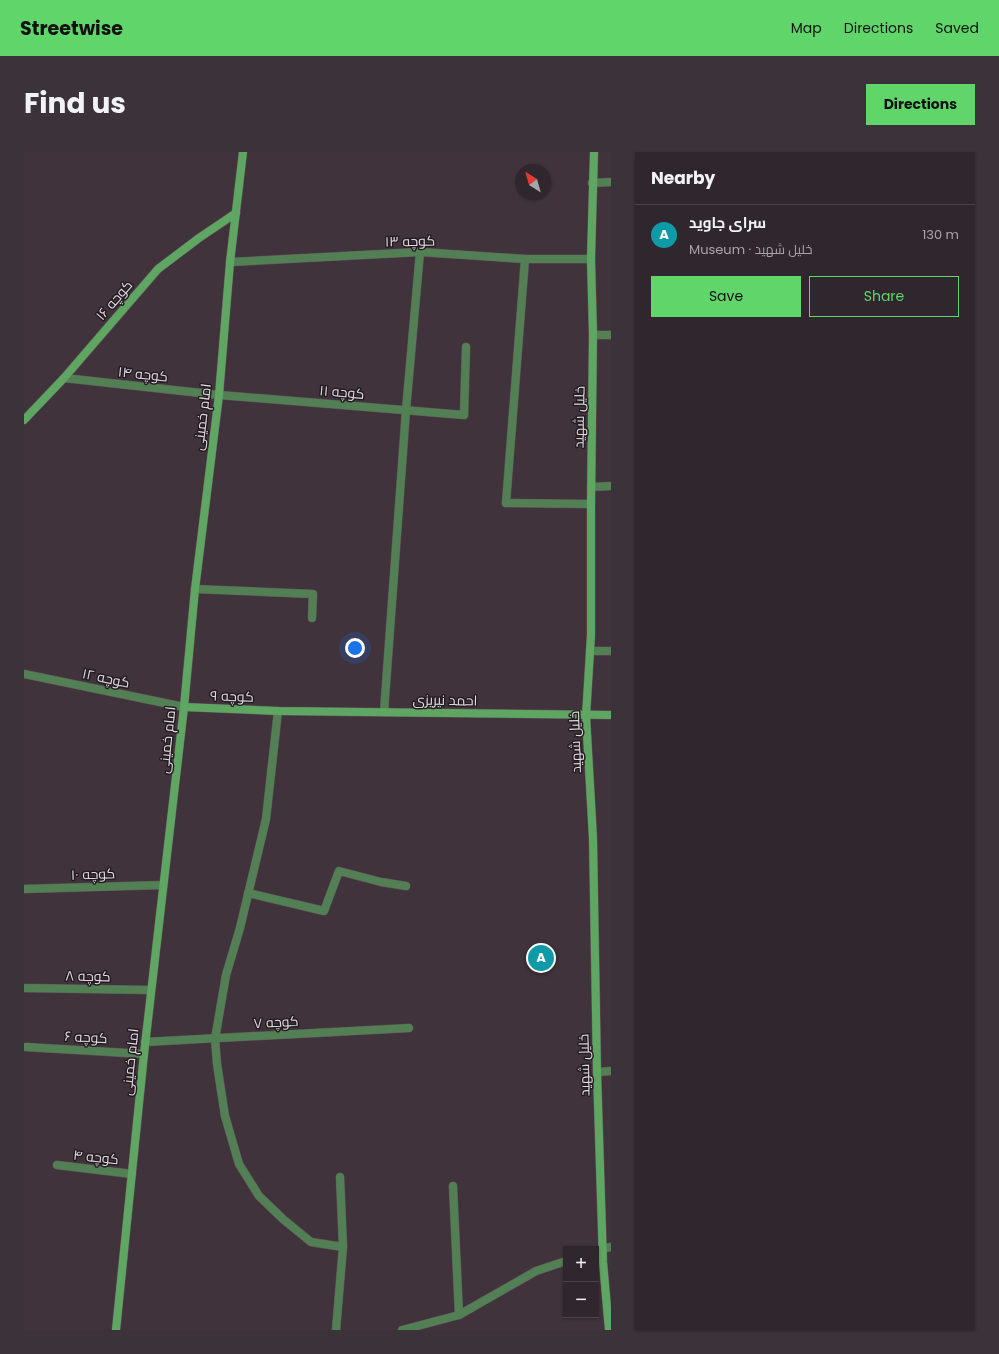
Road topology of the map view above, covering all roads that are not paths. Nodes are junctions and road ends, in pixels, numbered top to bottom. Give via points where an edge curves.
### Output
1 (243, 152) edge
2 (594, 152) edge
3 (611, 182) edge
4 (592, 183) junction
5 (236, 213) junction
6 (420, 252) junction
7 (525, 259) junction
8 (591, 259) junction
9 (230, 262) junction
10 (611, 335) edge
11 (593, 336) junction
12 (466, 347) dead end
13 (64, 378) junction
14 (218, 395) junction
15 (406, 410) junction
16 (24, 420) edge
17 (611, 486) edge
18 (591, 487) junction
19 (591, 504) junction
20 (195, 589) junction
21 (312, 618) dead end
22 (590, 651) junction
23 (611, 652) edge
24 (24, 674) edge
25 (184, 707) junction
26 (278, 711) junction
27 (384, 712) junction
28 (586, 716) junction
29 (611, 716) edge
30 (163, 885) junction
31 (406, 886) dead end
32 (24, 889) edge
33 (248, 893) junction
34 (24, 988) edge
35 (151, 990) junction
36 (409, 1028) dead end
37 (215, 1038) junction
38 (145, 1042) junction
39 (26, 1047) dead end
40 (144, 1054) junction
41 (611, 1071) edge
42 (597, 1072) junction
43 (57, 1166) dead end
44 (132, 1174) junction
45 (340, 1177) dead end
46 (453, 1186) dead end
47 (599, 1246) edge
48 (343, 1247) junction
49 (611, 1247) edge
50 (599, 1250) edge
51 (563, 1262) edge
52 (459, 1315) junction
53 (116, 1330) edge
54 (336, 1330) edge
55 (402, 1330) edge
56 (609, 1330) edge

1 - 5 street, امام خمینی
2 - 4 street, خلیل شهید
3 - 4 street
4 - 8 street, خلیل شهید
5 - 9 street, امام خمینی
5 - 13 street, کوچه ۱۶ via 158,269
6 - 7 street, کوچه ۱۳
6 - 9 street, کوچه ۱۳
6 - 15 street
7 - 8 street, کوچه ۱۳
7 - 19 street via 506,503
8 - 11 street, خلیل شهید
9 - 14 street, امام خمینی
10 - 11 street
11 - 18 street, خلیل شهید
12 - 15 street, کوچه ۱۱ via 464,415
13 - 14 street, کوچه ۱۴
13 - 16 street, کوچه ۱۶
14 - 15 street, کوچه ۱۱
14 - 20 street, امام خمینی
15 - 27 street
17 - 18 street
18 - 19 street, خلیل شهید
19 - 22 street, خلیل شهید
20 - 21 street via 313,594
20 - 25 street, امام خمینی
22 - 23 street
22 - 28 street, خلیل شهید
24 - 25 street, کوچه ۱۲
25 - 26 street, کوچه ۹
25 - 30 street, امام خمینی
26 - 27 street, احمد نیریزی
26 - 33 street via 266,819
27 - 28 street, احمد نیریزی
28 - 29 street, احمد نیریزی
28 - 42 street, خلیل شهید via 594,838
30 - 32 street, کوچه ۱۰
30 - 35 street, امام خمینی
31 - 33 street via 339,871 324,911
33 - 37 street via 226,975
34 - 35 street, کوچه ۸
35 - 38 street, امام خمینی
36 - 37 street, کوچه ۷
37 - 38 street, کوچه ۷
37 - 48 street via 225,1116 238,1164 260,1196 311,1242
38 - 40 street, امام خمینی
39 - 40 street, کوچه ۶
40 - 44 street, امام خمینی
41 - 42 street
42 - 47 street, خلیل شهید
43 - 44 street, کوچه ۴
44 - 53 street, امام خمینی
45 - 48 street
46 - 52 street
48 - 54 street
49 - 50 street
50 - 56 street, خلیل شهید
51 - 52 street via 536,1271
52 - 55 street

